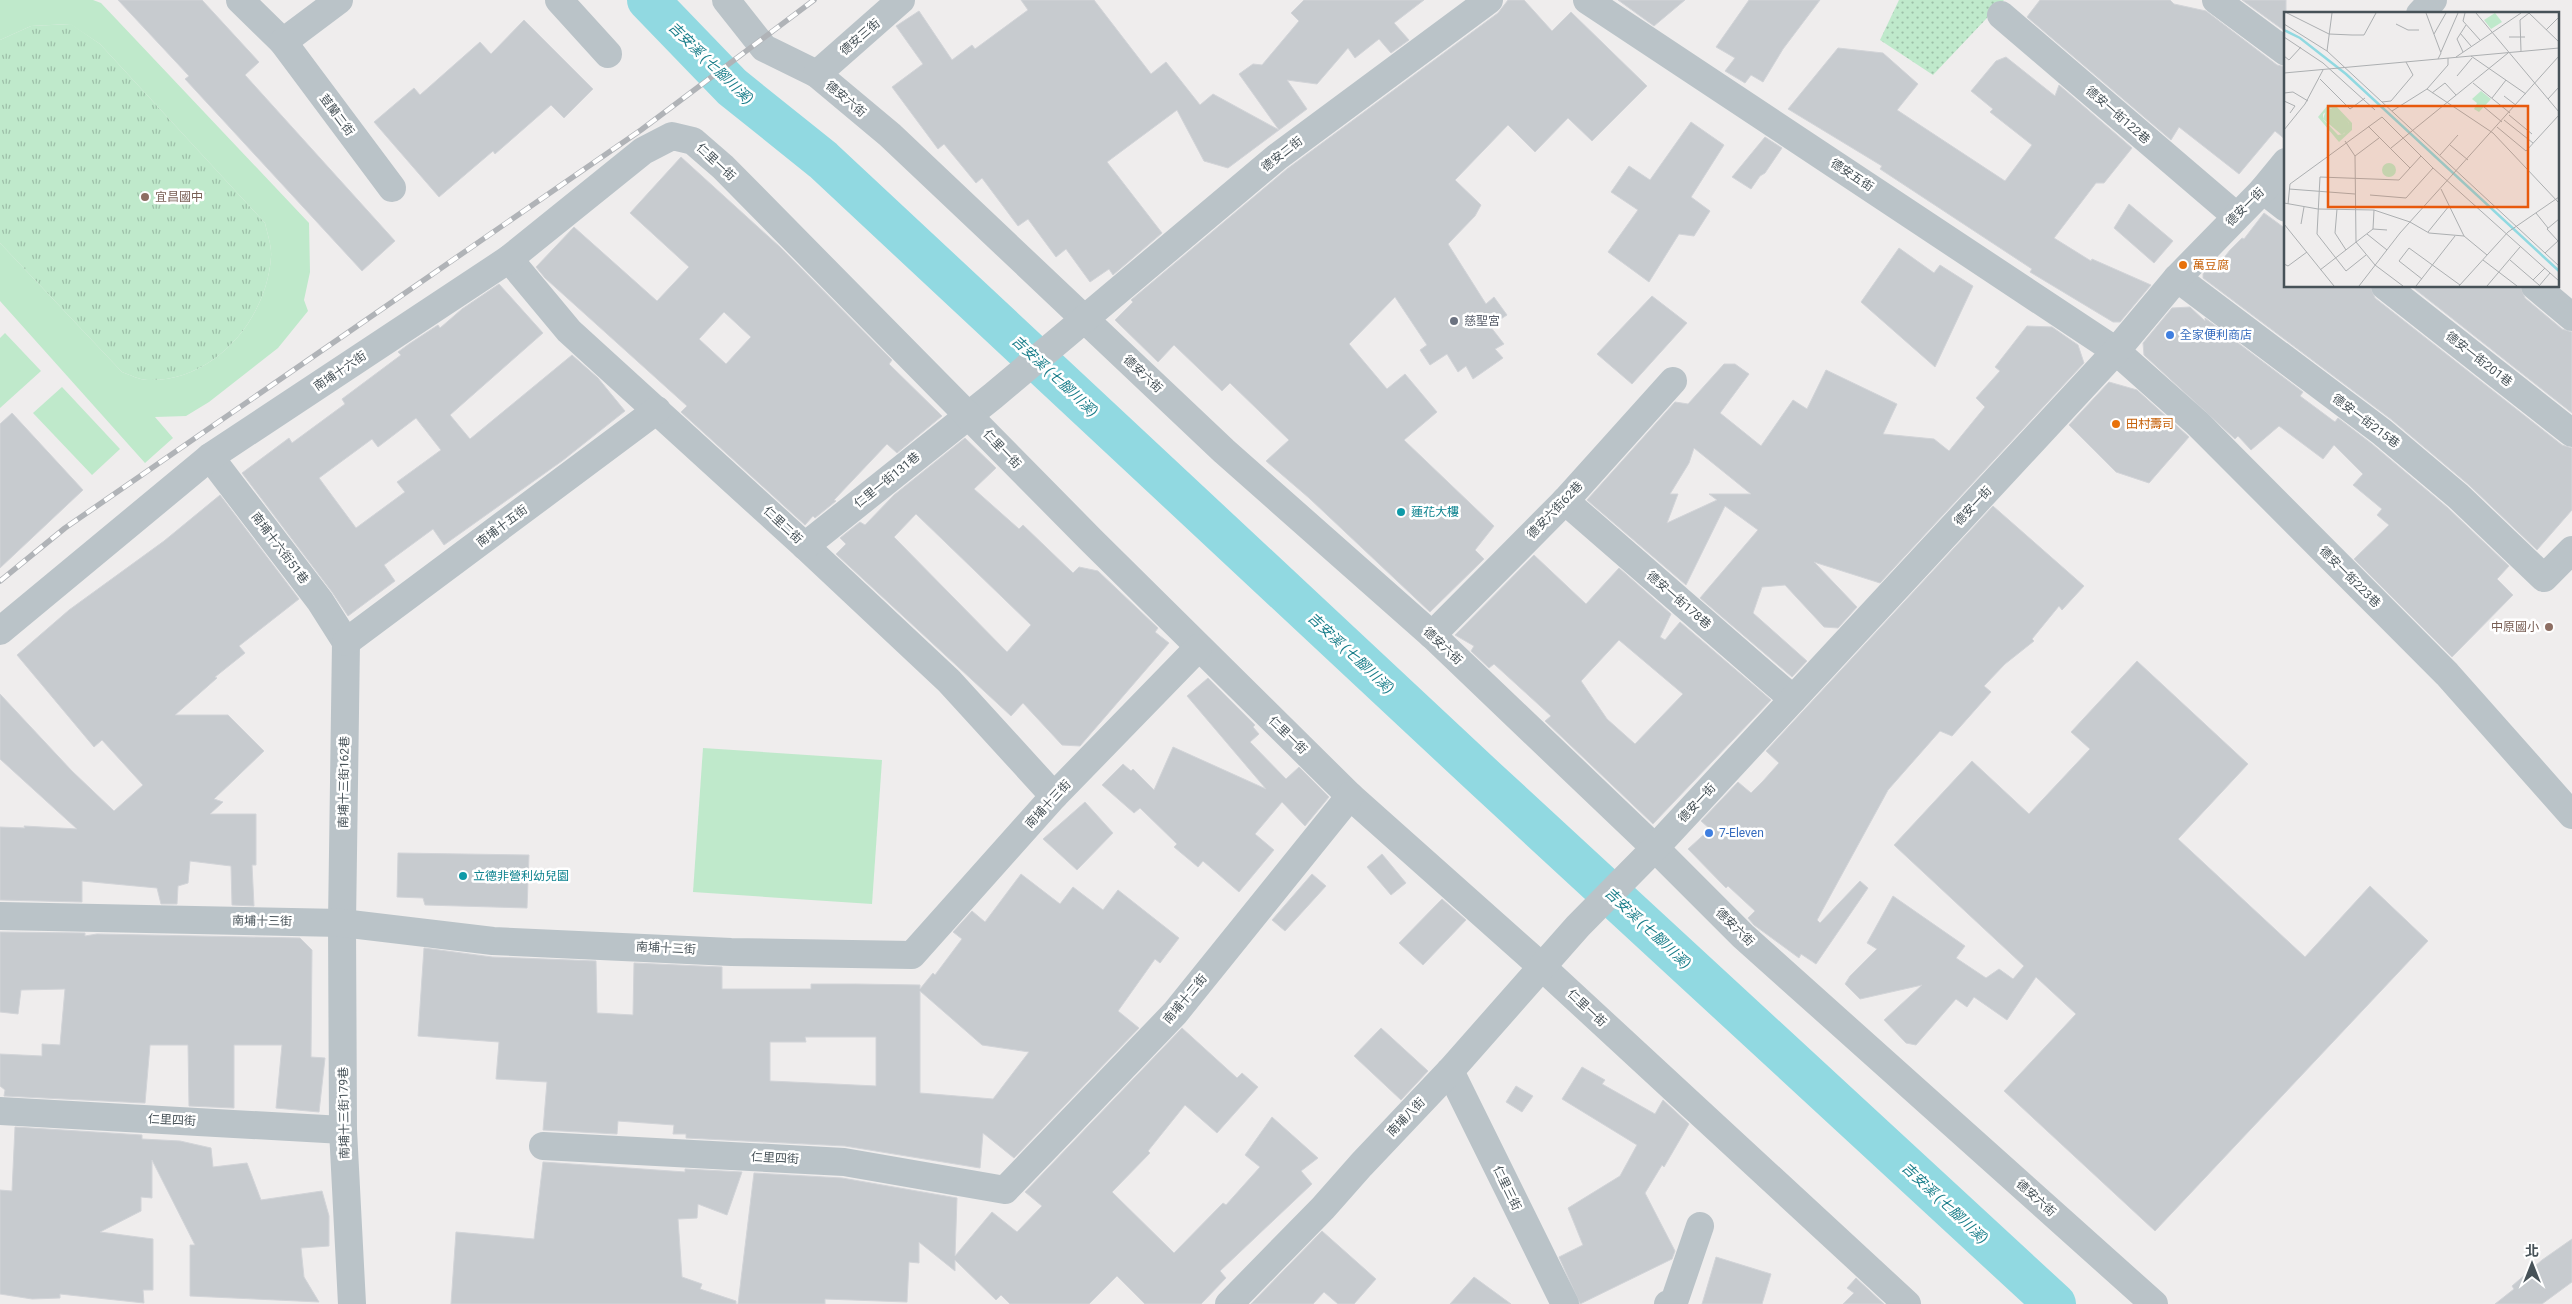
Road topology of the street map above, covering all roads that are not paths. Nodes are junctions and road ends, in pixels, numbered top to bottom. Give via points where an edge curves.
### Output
1 (240, 0) edge
2 (339, 0) edge
3 (559, 0) edge
4 (726, 0) edge
5 (901, 0) edge
6 (1489, 0) edge
7 (1587, 0) edge
8 (2216, 0) edge
9 (2001, 15) dead end
10 (282, 42) junction
11 (2284, 51) edge
12 (608, 54) dead end
13 (817, 74) junction
14 (693, 141) joint
15 (2284, 164) edge
16 (392, 188) dead end
17 (2263, 190) junction
18 (2284, 206) edge
19 (2236, 216) junction
20 (508, 259) junction
21 (2177, 278) junction
22 (2389, 288) edge
23 (2537, 288) edge
24 (2572, 317) edge
25 (1083, 318) junction
26 (2116, 351) junction
27 (1673, 381) dead end
28 (993, 396) joint
29 (657, 410) junction
30 (968, 414) junction
31 (2572, 432) edge
32 (210, 457) junction
33 (1565, 501) junction
34 (806, 546) junction
35 (2572, 550) edge
36 (0, 631) edge
37 (1432, 635) junction
38 (346, 642) junction
39 (1198, 648) junction
40 (1794, 699) junction
41 (1054, 796) junction
42 (1350, 796) junction
43 (2572, 815) edge
44 (1655, 848) junction
45 (0, 916) edge
46 (342, 922) junction
47 (1578, 926) joint
48 (1541, 966) junction
49 (1450, 1071) junction
50 (0, 1111) edge
51 (343, 1130) junction
52 (543, 1146) dead end
53 (1005, 1190) joint
54 (1700, 1226) dead end
55 (1559, 1301) edge
56 (352, 1304) edge
57 (1229, 1304) edge
58 (1668, 1304) edge
59 (1907, 1304) edge
60 (2154, 1304) edge

1 - 10 street, 荳蘭二街
2 - 10 street
3 - 12 street
4 - 13 street, 德安六街 via 764,48
5 - 13 street, 德安三街
6 - 25 street, 德安二街 via 1277,157
7 - 26 street, 德安五街
8 - 11 street
9 - 19 street, 德安一街122巷
10 - 16 street, 荳蘭二街
13 - 25 street, 德安六街 via 890,135
14 - 20 street, 南埔十六街 via 672,136 643,151
14 - 30 street, 仁里一街 via 723,167
15 - 17 street, 德安一街
17 - 18 street
17 - 19 street, 德安一街
19 - 21 street, 德安一街
20 - 29 street, 仁里二街 via 569,331
20 - 32 street, 南埔十六街
21 - 26 street, 德安一街
21 - 35 street, 德安一街215巷 via 2382,432 2458,496 2544,578
22 - 31 street, 德安一街201巷
23 - 24 street
25 - 28 street, 德安二街
25 - 37 street, 德安六街 via 1224,450
26 - 40 street, 德安一街
26 - 43 street, 德安一街223巷 via 2197,423 2447,674
27 - 33 street, 德安六街62巷
28 - 30 street, 仁里一街131巷
29 - 34 street, 仁里二街
29 - 38 street, 南埔十五街
30 - 34 street, 仁里一街131巷
30 - 39 street, 仁里一街
32 - 36 street, 南埔十六街
32 - 38 street, 南埔十六街51巷 via 320,601
33 - 37 street, 德安六街62巷
33 - 40 street, 德安一街178巷
34 - 41 street, 仁里二街 via 950,681
37 - 44 street, 德安六街
38 - 46 street, 南埔十三街162巷
39 - 41 street, 南埔十三街
39 - 42 street, 仁里一街
40 - 44 street, 德安一街
41 - 46 street, 南埔十三街 via 912,955 731,952 493,941
42 - 48 street, 仁里一街
42 - 53 street, 南埔十二街 via 1176,1013
44 - 47 street, 德安一街
44 - 60 street, 德安六街 via 1744,936
45 - 46 street, 南埔十三街
46 - 51 street, 南埔十三街179巷
47 - 48 street, 南埔八街
48 - 49 street, 南埔八街
48 - 59 street, 仁里一街
49 - 55 street, 仁里三街
49 - 57 street, 南埔八街
50 - 51 street, 仁里四街
51 - 56 street, 南埔十三街179巷
52 - 53 street, 仁里四街 via 844,1162
54 - 58 street via 1674,1302

